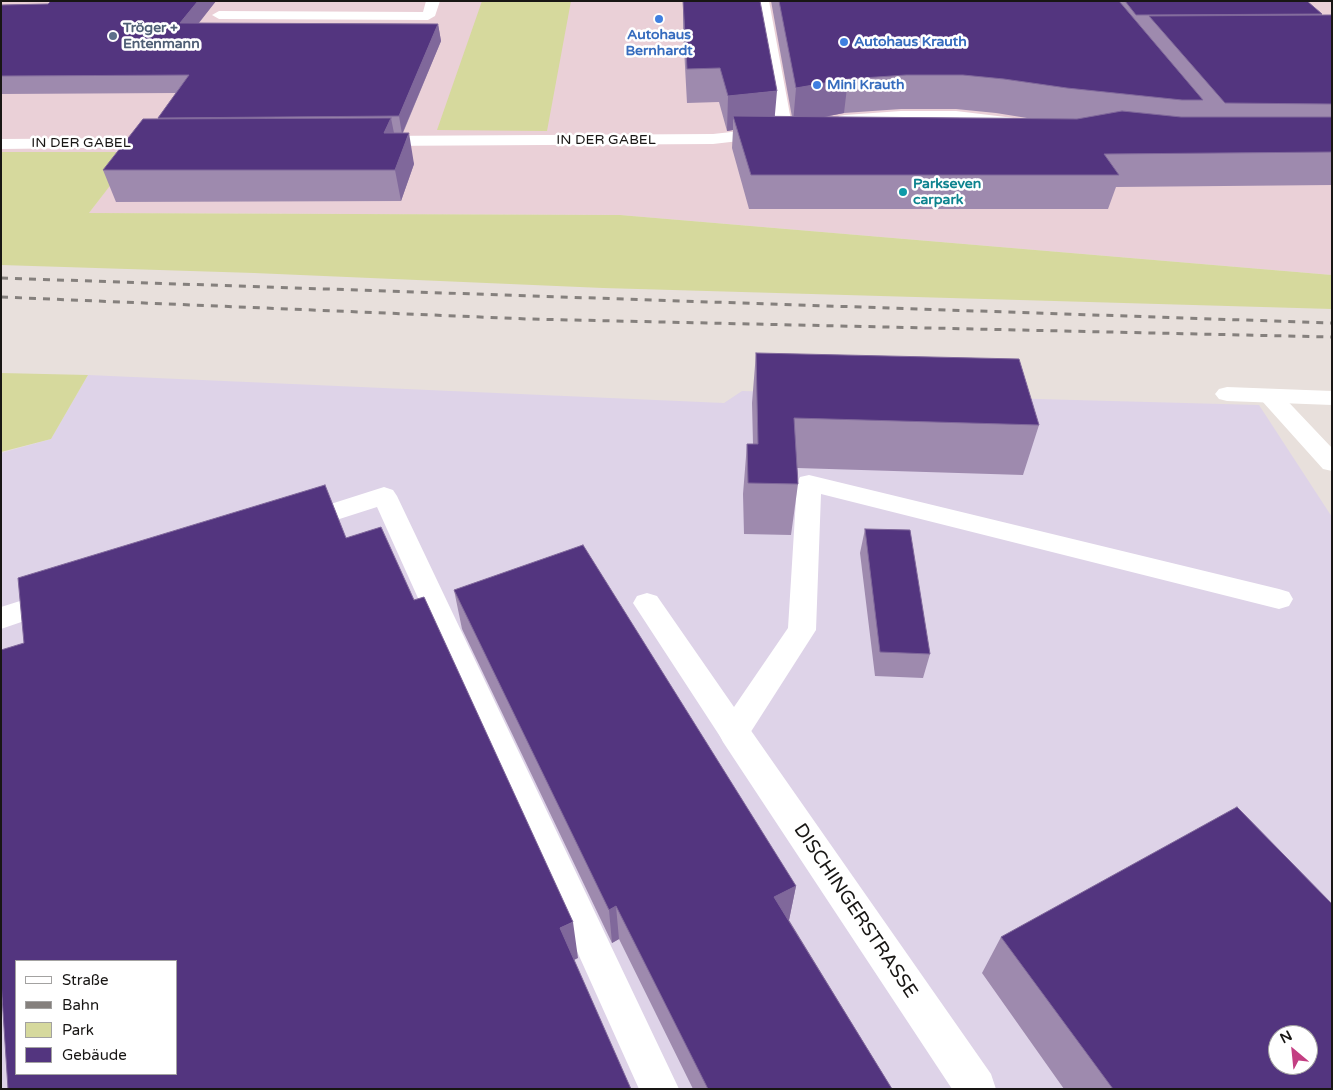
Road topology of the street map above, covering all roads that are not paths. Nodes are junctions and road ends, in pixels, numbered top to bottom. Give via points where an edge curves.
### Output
1 (433, 1) edge
2 (762, 1) edge
3 (219, 15) dead end
4 (827, 123) edge
5 (1031, 126) edge
6 (793, 134) joint
7 (357, 141) edge
8 (179, 143) edge
9 (1, 144) edge
10 (1227, 394) dead end
11 (1270, 396) junction
12 (1332, 398) edge
13 (1332, 463) edge
14 (276, 530) edge
15 (77, 594) edge
16 (1279, 600) dead end
17 (647, 603) dead end
18 (1, 618) edge
19 (734, 732) junction
20 (659, 1089) edge
21 (976, 1089) edge

1 - 3 lane via 428,16
2 - 6 lane
4 - 5 street via 901,116 956,116
6 - 7 street, IN DER GABEL via 713,139
8 - 9 street, IN DER GABEL
10 - 11 street
11 - 12 street
11 - 13 lane
14 - 20 lane via 384,496
15 - 18 lane
16 - 19 lane via 809,483 802,630
17 - 19 lane
19 - 21 street, DISCHINGERSTRASSE

